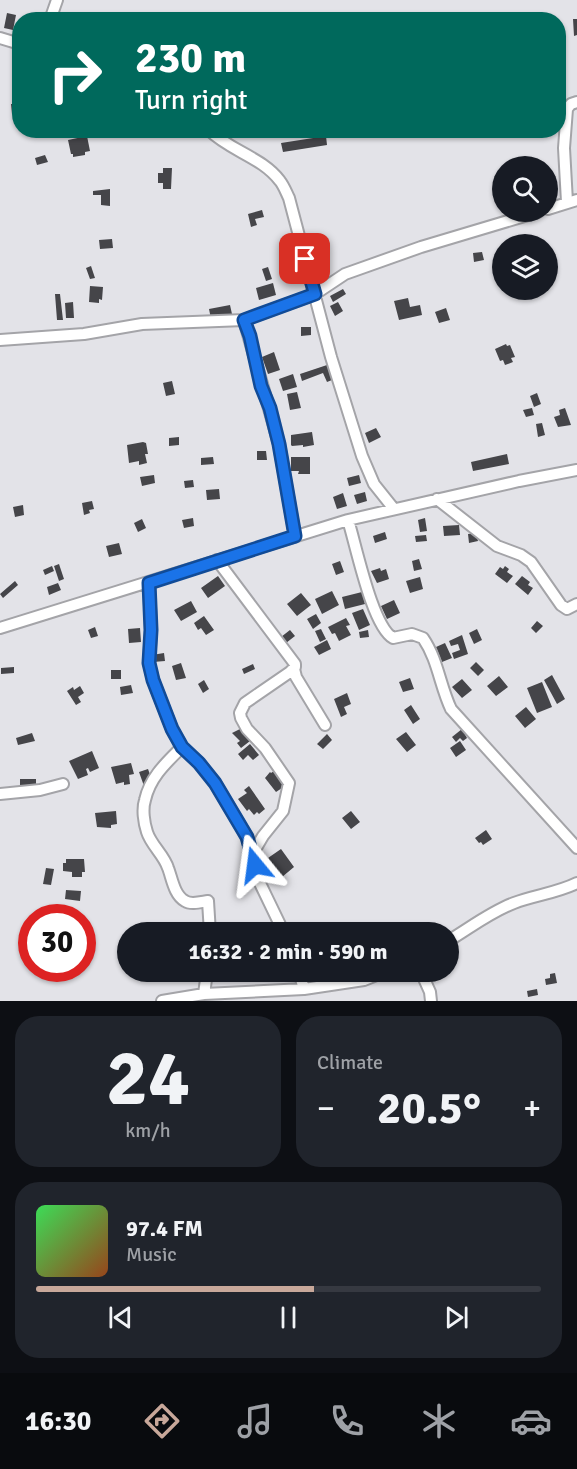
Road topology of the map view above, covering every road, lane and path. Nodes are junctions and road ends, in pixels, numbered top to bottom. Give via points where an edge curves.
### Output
1 (577, 102) edge
2 (566, 122) edge
3 (219, 138) edge
4 (565, 138) edge
5 (574, 203) edge
6 (558, 207) edge
7 (503, 222) edge
8 (315, 294) junction
9 (244, 320) junction
10 (0, 340) edge
11 (577, 470) edge
12 (437, 499) junction
13 (394, 509) junction
14 (348, 520) junction
15 (295, 536) junction
16 (217, 560) junction
17 (149, 583) junction
18 (577, 604) edge
19 (0, 628) edge
20 (294, 669) junction
21 (326, 725) dead end
22 (182, 747) junction
23 (63, 784) dead end
24 (0, 794) edge
25 (577, 848) edge
26 (253, 853) junction
27 (577, 883) edge
28 (209, 922) edge
29 (279, 922) edge
30 (459, 934) edge
31 (206, 982) edge
32 (302, 982) edge
33 (351, 982) edge
34 (426, 982) edge
35 (304, 989) junction
36 (284, 991) junction
37 (204, 994) junction
38 (162, 1001) edge
39 (293, 1001) edge
40 (431, 1001) edge

1 - 2 street via 567,109
3 - 8 street via 271,171 281,182 289,198
4 - 5 street
5 - 6 street
7 - 8 street via 345,274
8 - 9 street
8 - 13 street via 366,465 374,484
9 - 10 street via 142,324 84,334
9 - 15 street via 279,444
11 - 12 street
12 - 13 street
12 - 18 street via 498,546 531,562 561,605 567,609
13 - 14 street
14 - 15 street
14 - 25 street via 381,626 393,638 412,634 423,638 438,666 451,709
15 - 16 street
16 - 17 street
16 - 20 street via 293,660
17 - 19 street
17 - 22 street via 149,663
20 - 21 street
20 - 26 street via 245,703 240,713 247,729 290,783 284,811
22 - 26 street via 215,783
22 - 28 street via 160,770 149,789 144,810 147,834 182,899 190,903 208,902
23 - 24 street
26 - 29 street via 258,877
27 - 30 street via 501,908
31 - 37 street
32 - 35 street
33 - 35 street
34 - 40 street
35 - 36 street
36 - 37 street
36 - 39 street
37 - 38 street

